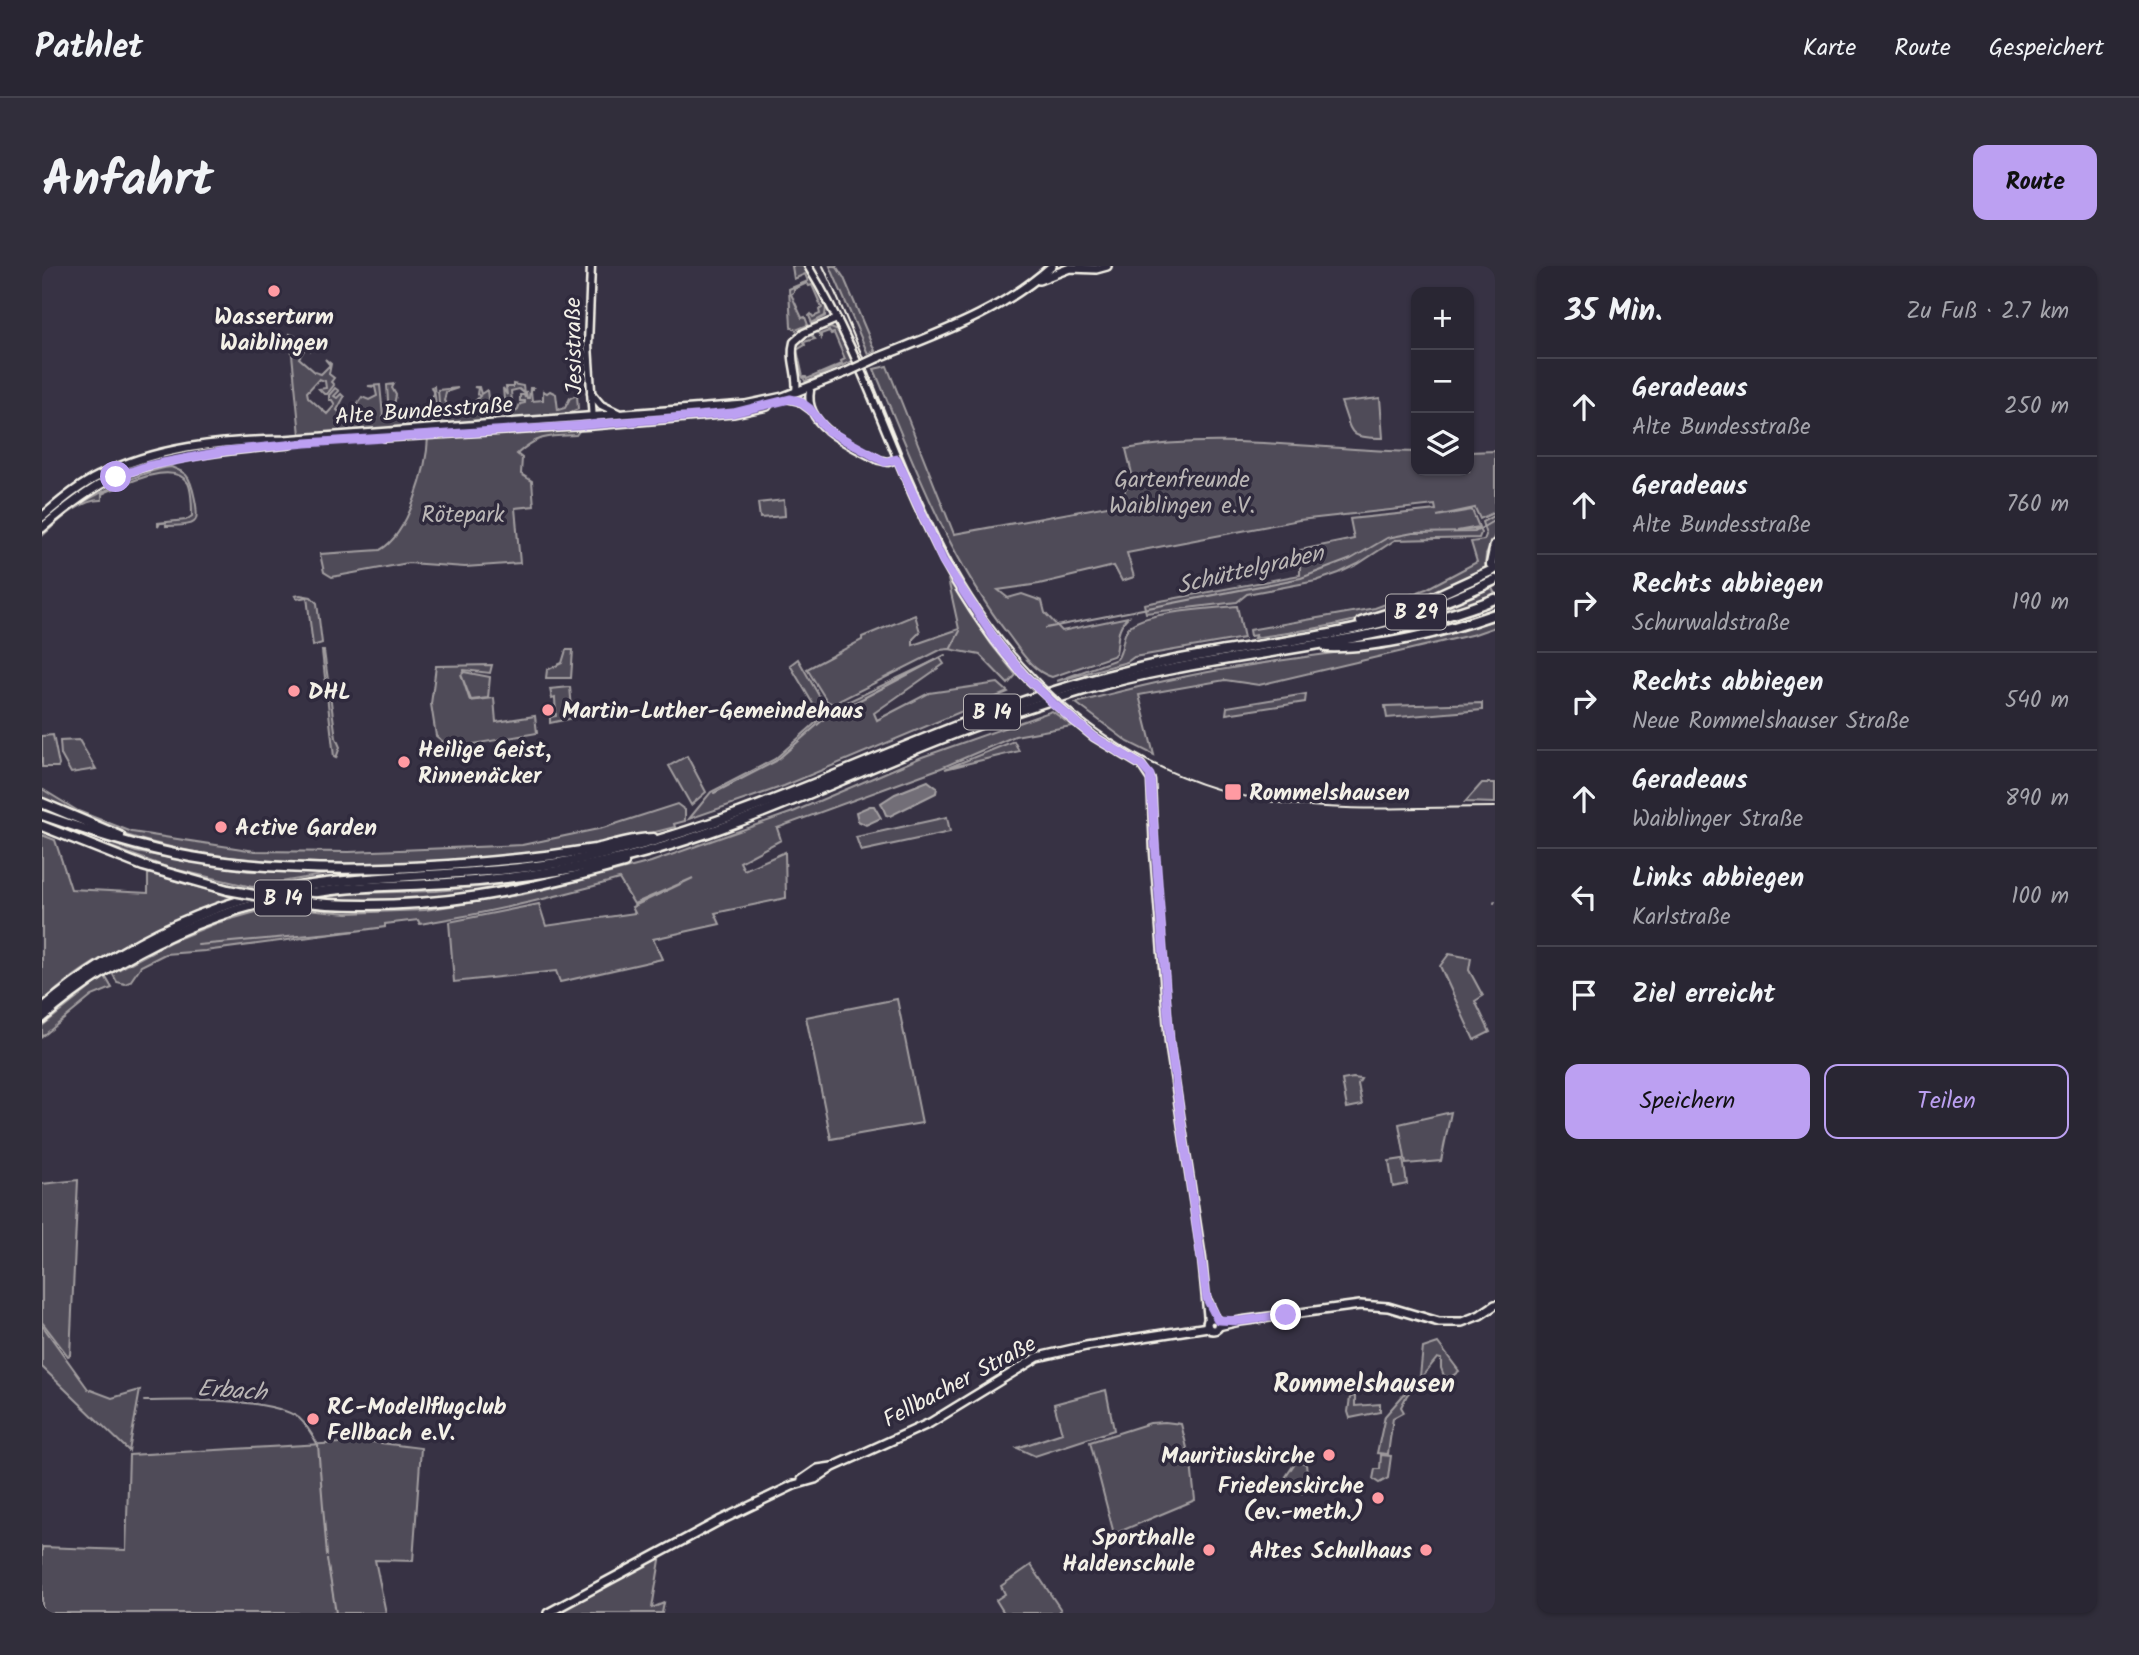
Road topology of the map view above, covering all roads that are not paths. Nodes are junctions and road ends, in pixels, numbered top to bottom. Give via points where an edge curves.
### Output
1 (591, 266) edge
2 (808, 266) edge
3 (1052, 266) edge
4 (1107, 266) edge
5 (1032, 283) junction
6 (837, 319) junction
7 (797, 375) junction
8 (809, 389) junction
9 (590, 392) junction
10 (796, 392) junction
11 (790, 399) junction
12 (810, 409) junction
13 (623, 414) junction
14 (593, 421) junction
15 (284, 442) junction
16 (897, 459) junction
17 (42, 517) edge
18 (42, 528) edge
19 (1495, 545) edge
20 (1493, 567) edge
21 (1495, 580) edge
22 (1495, 598) edge
23 (1495, 614) edge
24 (1332, 633) junction
25 (1310, 647) junction
26 (42, 803) edge
27 (42, 815) edge
28 (42, 826) edge
29 (666, 837) junction
30 (692, 837) junction
31 (131, 844) junction
32 (42, 1009) edge
33 (42, 1018) edge
34 (1495, 1306) edge
35 (1212, 1322) junction
36 (548, 1613) edge

1 - 9 street, Jesistraße
2 - 6 street
3 - 5 main road, Alte Bundesstraße
4 - 5 main road via 1070,268
5 - 8 main road, Alte Bundesstraße, bridge via 976,318
6 - 7 street via 796,338 792,350
6 - 16 street
7 - 8 street
7 - 10 street
8 - 10 main road, Alte Bundesstraße
8 - 11 main road, Alte Bundesstraße
8 - 12 street
9 - 13 street via 610,411
9 - 14 street, Jesistraße
10 - 13 main road, Alte Bundesstraße via 745,405
11 - 12 street
11 - 14 main road, Alte Bundesstraße via 733,413
12 - 16 street via 827,430 852,445 885,462
13 - 14 main road, Alte Bundesstraße
14 - 15 main road, Alte Bundesstraße
15 - 17 main road via 243,441 158,454 99,476
15 - 18 main road via 192,456 116,477
16 - 35 street, bridge via 943,561 985,628 1027,678 1072,719 1141,765 1152,780 1170,1043
19 - 20 highway
20 - 24 highway, B 14 via 1422,603
21 - 24 highway, B 29 via 1412,614
22 - 25 highway, B 14 via 1398,629
23 - 25 highway, B 29 via 1399,639 1341,648
24 - 29 highway, B 14 via 1167,662 1059,690
25 - 30 highway, B 14 via 1172,668 1044,702
26 - 31 highway
27 - 31 highway
28 - 30 highway, bridge via 143,866 228,890 327,904 412,905 495,895 671,849
29 - 31 highway via 514,859 358,867 236,864
29 - 32 highway, B 14 via 532,868 322,884 248,898 136,944
30 - 33 highway, B 14 via 618,859 542,874 335,889 252,905 140,950
34 - 35 main road, Fellbacher Straße via 1467,1321 1449,1323 1388,1307 1360,1305 1235,1324
35 - 36 main road, Fellbacher Straße via 1038,1357 930,1423 810,1473

